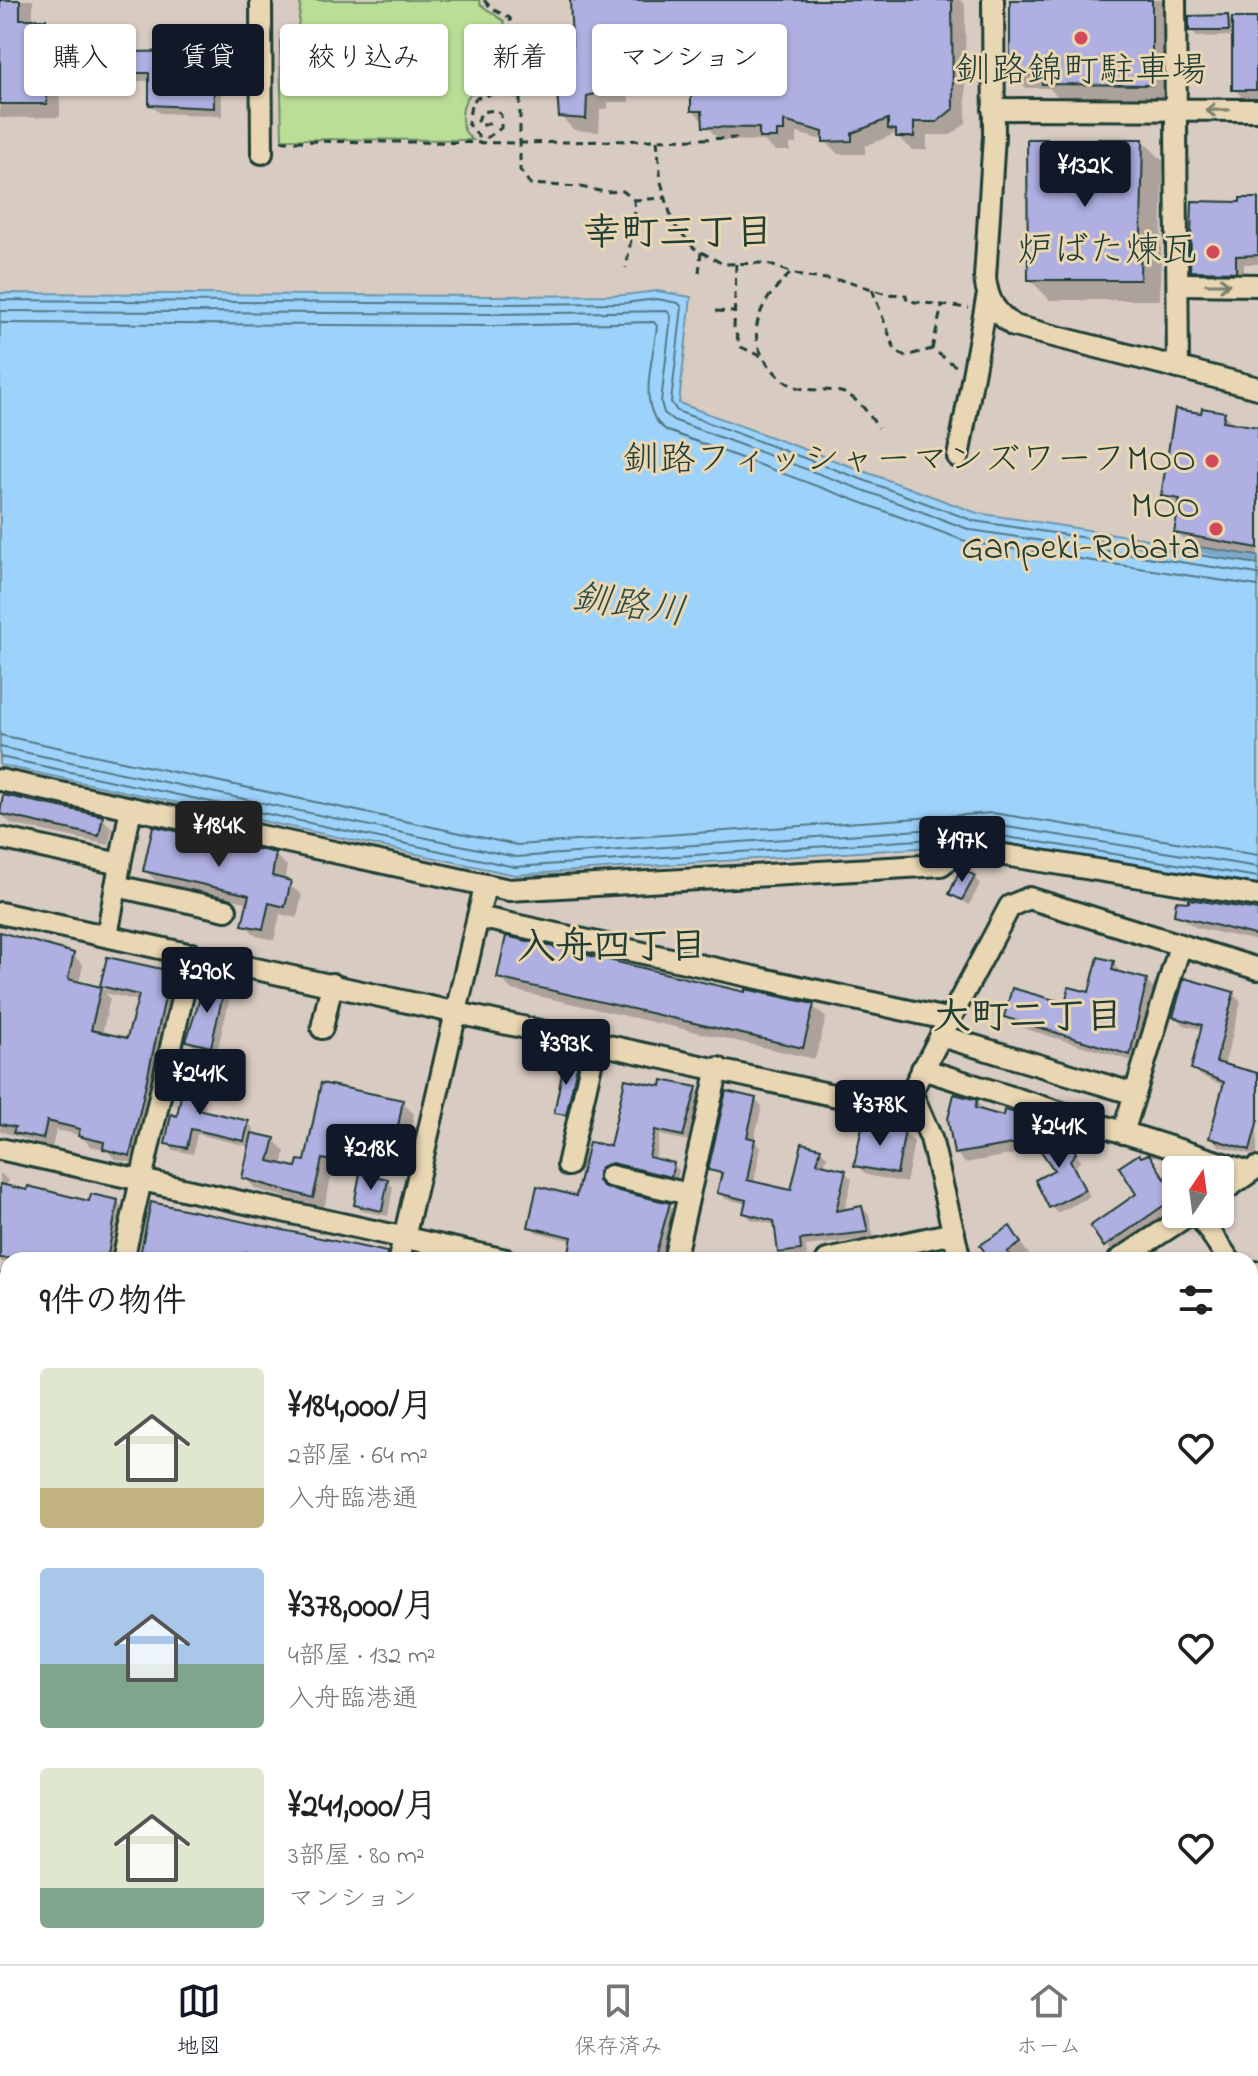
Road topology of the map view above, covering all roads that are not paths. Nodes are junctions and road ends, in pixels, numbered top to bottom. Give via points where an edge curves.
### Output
1 (261, 0) edge
2 (993, 0) edge
3 (1175, 0) edge
4 (993, 109) junction
5 (1258, 110) edge
6 (1176, 111) junction
7 (262, 147) road end
8 (1179, 284) junction
9 (1258, 285) edge
10 (986, 304) junction
11 (1178, 368) junction
12 (1258, 388) edge
13 (958, 457) dead end
14 (0, 780) edge
15 (131, 808) junction
16 (0, 838) edge
17 (120, 864) junction
18 (116, 886) junction
19 (485, 886) junction
20 (1258, 896) edge
21 (226, 910) dead end
22 (0, 913) edge
23 (478, 917) junction
24 (107, 936) junction
25 (1180, 946) junction
26 (192, 954) junction
27 (1258, 969) edge
28 (332, 984) junction
29 (454, 1011) junction
30 (322, 1028) dead end
31 (946, 1028) junction
32 (596, 1042) junction
33 (718, 1068) junction
34 (922, 1069) junction
35 (911, 1092) junction
36 (1135, 1094) junction
37 (1123, 1133) junction
38 (0, 1149) edge
39 (568, 1165) dead end
40 (1254, 1170) edge
41 (610, 1176) dead end
42 (141, 1181) junction
43 (1234, 1184) edge
44 (689, 1194) junction
45 (1168, 1228) edge
46 (1207, 1228) edge
47 (954, 1233) junction
48 (404, 1238) junction
49 (125, 1252) edge
50 (401, 1252) edge
51 (469, 1252) edge
52 (676, 1252) edge
53 (865, 1252) edge
54 (958, 1252) edge
55 (1131, 1252) edge
56 (1224, 1252) edge

1 - 7 street
2 - 4 street
3 - 6 street
4 - 6 street
4 - 10 street
5 -> 6 street
6 - 8 street
8 -> 9 street
8 - 11 street
10 - 11 street via 1014,326
10 - 13 street
11 - 12 street
14 - 15 street
15 - 17 street
15 - 19 street
16 - 17 street
17 - 18 street
18 - 21 street
18 - 24 street
19 - 20 street via 509,890 941,865 956,854 992,853
19 - 23 street
22 - 24 street
23 - 29 street
23 - 31 street
24 - 26 street
25 - 27 street
25 - 31 street via 1029,898 1010,906
25 - 36 street
26 - 28 street
26 - 42 street
28 - 29 street
28 - 30 street
29 - 32 street
29 - 48 street
31 - 34 street
31 - 36 street
32 - 33 street
32 - 39 street
33 - 35 street via 883,1106
33 - 44 street
34 - 35 street
34 - 37 street
35 - 47 street via 931,1138
36 - 37 street
37 - 40 street
38 - 42 street
40 - 43 street
41 - 44 street
42 - 48 street
42 - 49 street
44 - 52 street
45 - 55 street
46 - 56 street
47 - 53 street
47 - 54 street
48 - 50 street
48 - 51 street

